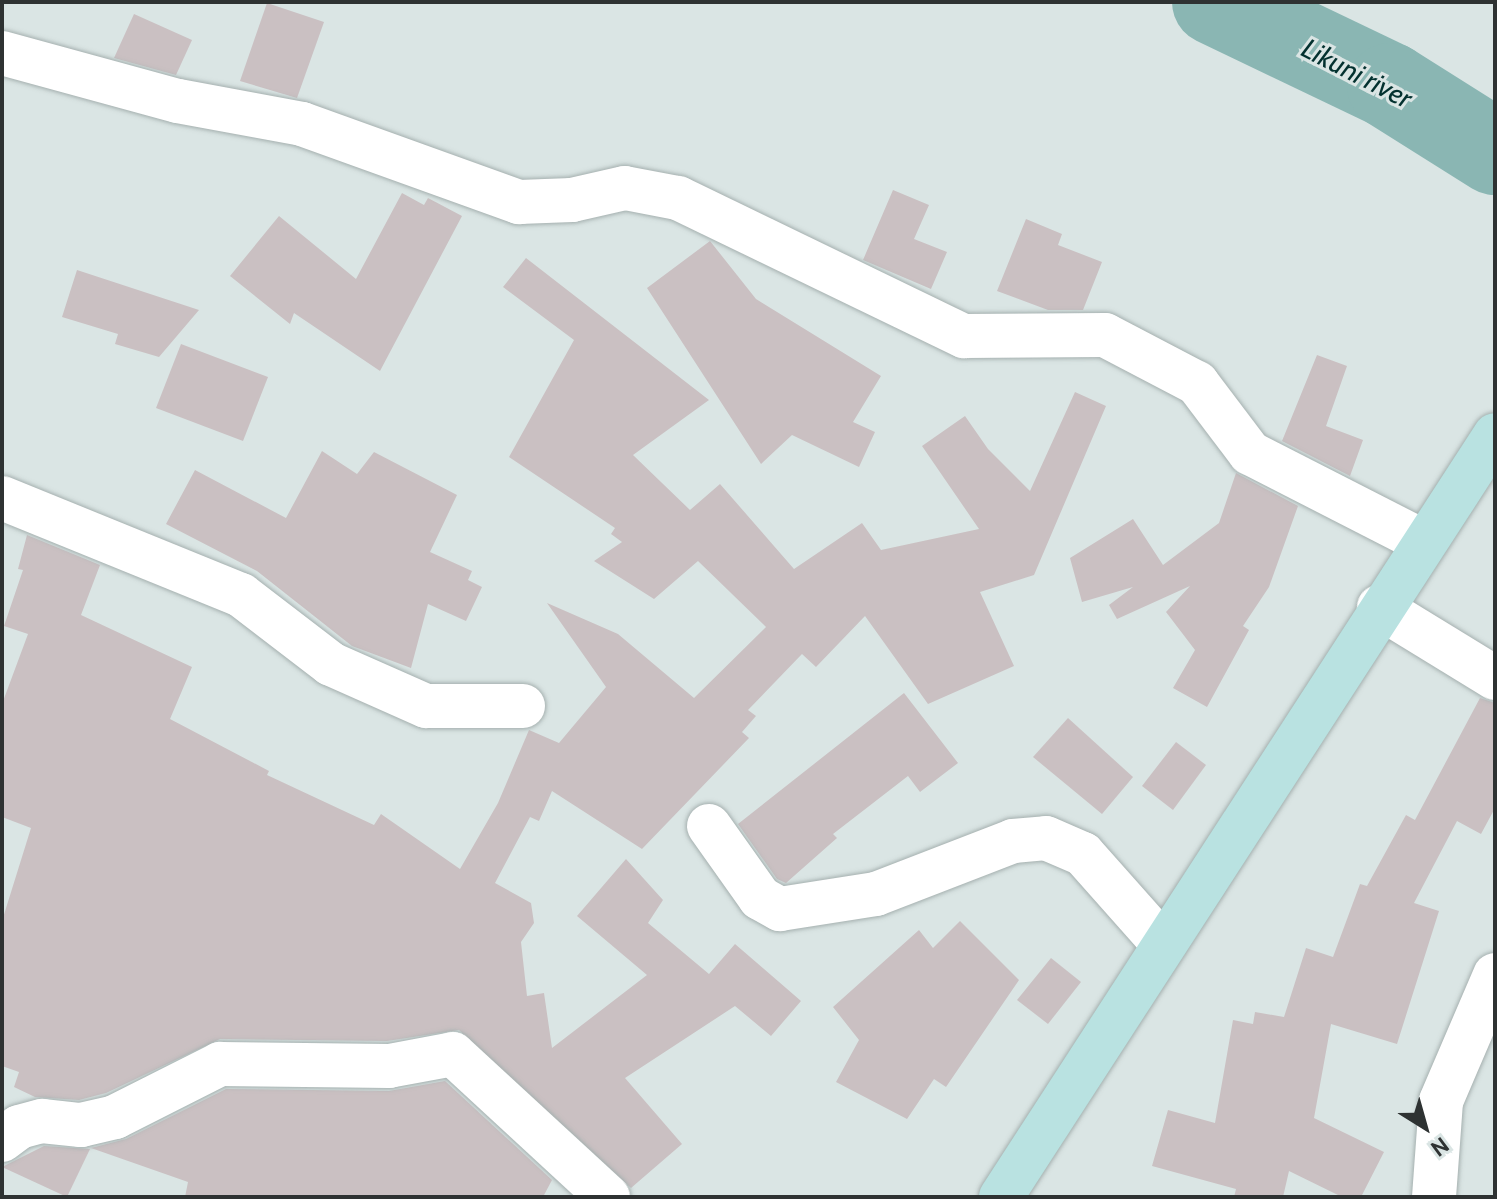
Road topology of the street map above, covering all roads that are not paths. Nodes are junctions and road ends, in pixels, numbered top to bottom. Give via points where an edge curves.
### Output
1 (2, 53) edge
2 (1495, 435) edge
3 (2, 498) edge
4 (1422, 541) junction
5 (1379, 607) junction
6 (1495, 678) edge
7 (523, 706) dead end
8 (709, 826) dead end
9 (1162, 943) junction
10 (1495, 975) edge
11 (2, 1140) edge
12 (608, 1197) edge
13 (1001, 1197) edge
14 (1434, 1197) edge

1 - 4 street via 178,101 302,124 519,202 572,200 625,188 678,198 964,336 1105,335 1197,383 1250,453
2 - 4 street
3 - 7 street via 241,595 331,664 426,706
4 - 5 street
5 - 6 street
5 - 9 street
8 - 9 street via 760,898 780,909 876,894 1013,841 1046,838 1083,854
9 - 13 street
10 - 14 street via 1441,1101
11 - 12 street via 19,1127 42,1121 81,1125 115,1117 220,1064 389,1066 453,1054

